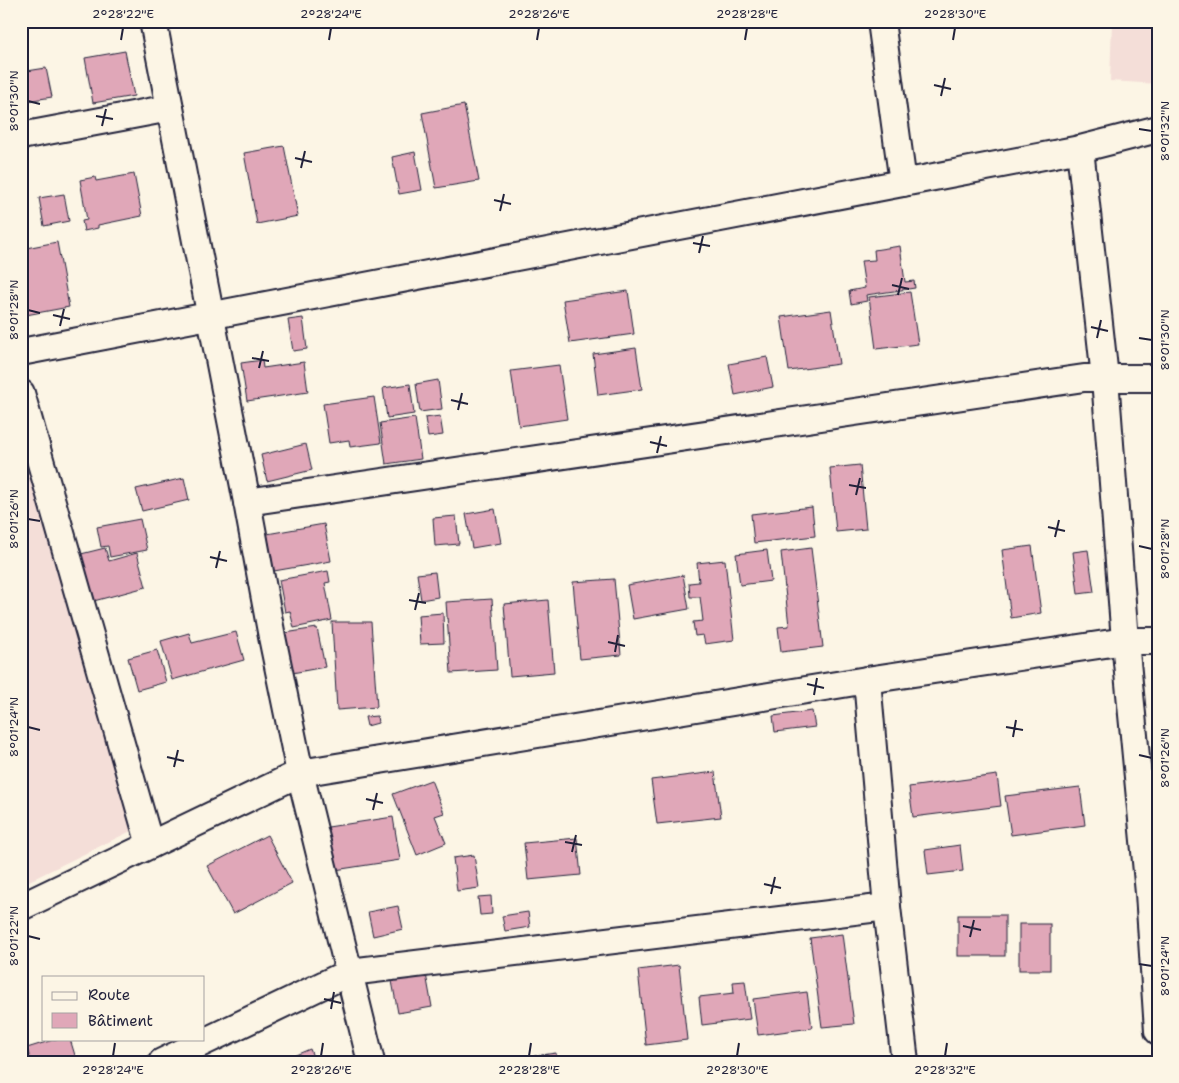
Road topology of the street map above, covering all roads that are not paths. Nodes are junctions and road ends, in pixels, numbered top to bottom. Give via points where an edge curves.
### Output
1 (153, 21) edge
2 (881, 21) edge
3 (170, 108) junction
4 (1158, 129) edge
5 (21, 136) edge
6 (1080, 149) junction
7 (902, 183) junction
8 (210, 316) junction
9 (21, 352) edge
10 (1105, 378) junction
11 (1158, 378) edge
12 (21, 393) edge
13 (247, 502) junction
14 (1125, 641) junction
15 (1158, 641) edge
16 (867, 680) junction
17 (300, 773) junction
18 (150, 846) junction
19 (1154, 893) edge
20 (21, 907) edge
21 (887, 907) junction
22 (350, 972) junction
23 (1158, 1032) edge
24 (162, 1062) edge
25 (371, 1062) edge
26 (905, 1062) edge

1 - 3 street
2 - 7 street
3 - 5 street
3 - 8 street
4 - 6 street
6 - 7 street
6 - 10 street
7 - 8 street
8 - 9 street
8 - 13 street
10 - 11 street
10 - 13 street via 1074,379
10 - 14 street
12 - 18 street
13 - 17 street
14 - 15 street
14 - 16 street
14 - 19 street
16 - 17 street
16 - 21 street
17 - 18 street
17 - 22 street
18 - 20 street
19 - 23 street
21 - 22 street
21 - 26 street
22 - 24 street
22 - 25 street

